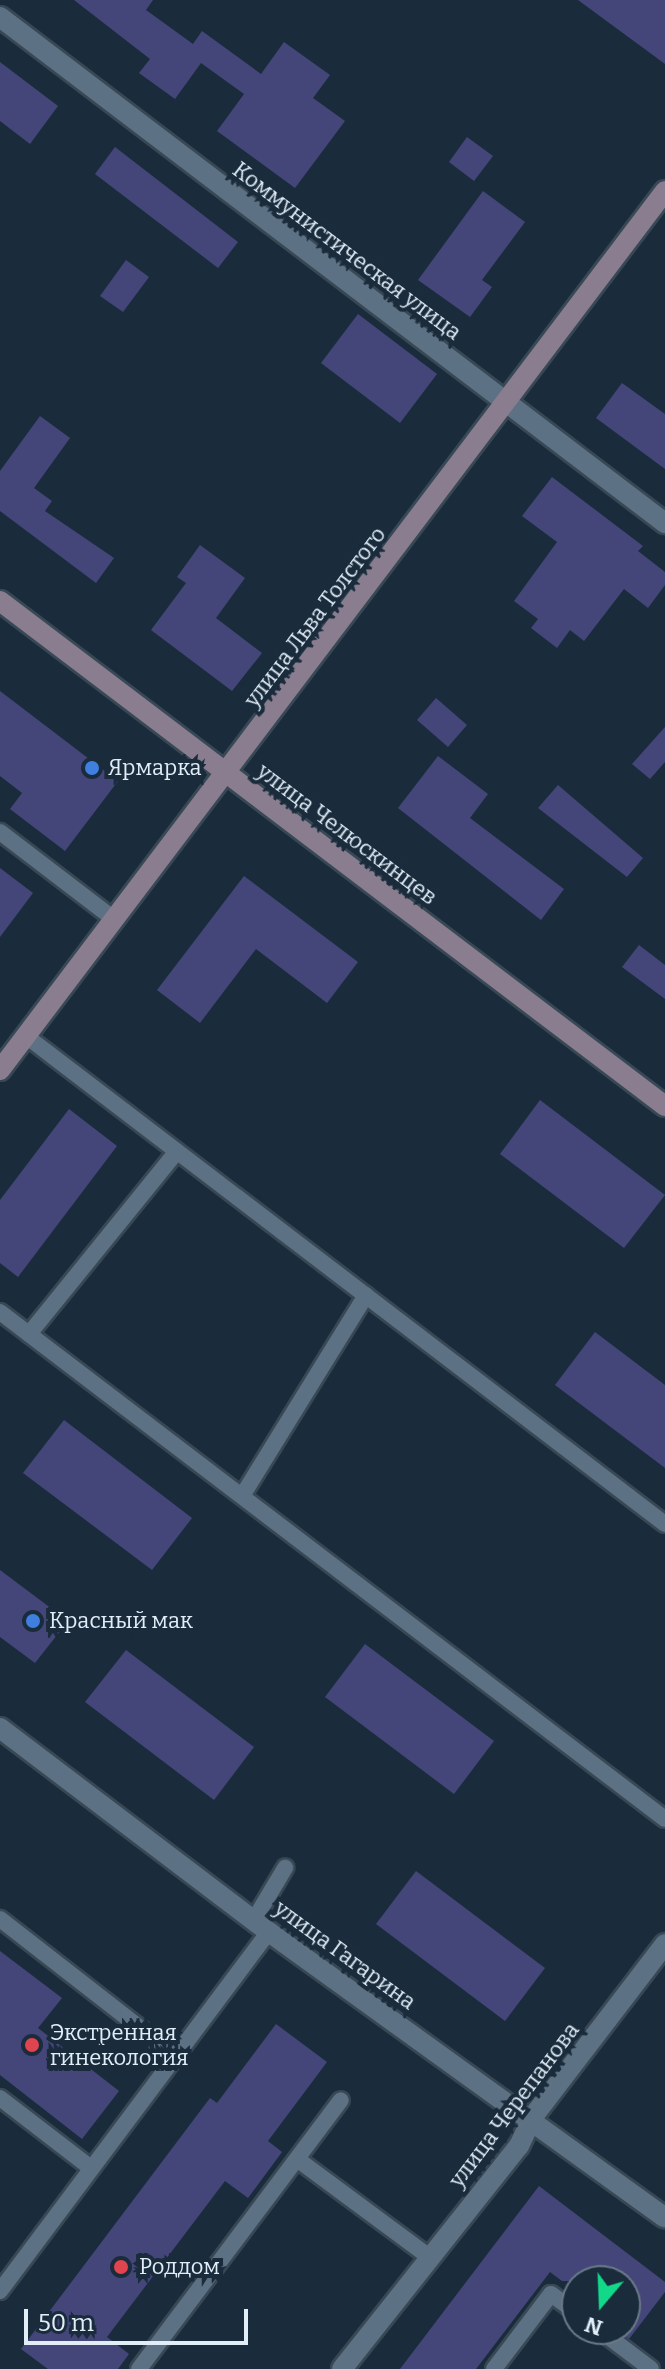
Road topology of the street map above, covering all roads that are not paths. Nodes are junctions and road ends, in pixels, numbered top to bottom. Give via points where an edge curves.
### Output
1 (0, 17) edge
2 (665, 191) edge
3 (507, 403) junction
4 (665, 523) edge
5 (0, 601) edge
6 (226, 773) junction
7 (0, 832) edge
8 (115, 920) junction
9 (26, 1036) junction
10 (0, 1070) edge
11 (665, 1106) edge
12 (177, 1151) junction
13 (366, 1295) junction
14 (0, 1312) edge
15 (29, 1334) junction
16 (242, 1496) junction
17 (665, 1524) edge
18 (0, 1728) edge
19 (665, 1819) edge
20 (285, 1868) dead end
21 (0, 1919) edge
22 (262, 1926) junction
23 (665, 1944) edge
24 (175, 2055) junction
25 (0, 2098) edge
26 (341, 2100) dead end
27 (532, 2118) junction
28 (297, 2159) junction
29 (91, 2168) junction
30 (665, 2218) edge
31 (428, 2256) junction
32 (0, 2291) edge
33 (561, 2301) edge
34 (619, 2345) edge
35 (139, 2369) edge
36 (342, 2369) edge
37 (494, 2369) edge
38 (651, 2369) edge

1 - 3 street, Коммунистическая улица
2 - 3 street, улица Льва Толстого
3 - 4 street, Коммунистическая улица
3 - 6 street, улица Льва Толстого
5 - 6 street, улица Челюскинцев
6 - 8 street, улица Льва Толстого
6 - 11 street, улица Челюскинцев
7 - 8 lane
8 - 9 street, улица Льва Толстого
9 - 10 street, улица Льва Толстого
9 - 12 lane
12 - 13 lane
12 - 15 lane
13 - 16 lane
13 - 17 lane
14 - 15 lane
15 - 16 lane
16 - 19 lane
18 - 22 street, улица Гагарина
20 - 22 lane
21 - 24 lane
22 - 24 lane
22 - 27 street, улица Гагарина
23 - 27 street, улица Черепанова
24 - 29 lane
25 - 29 lane
26 - 28 lane
27 - 30 street, улица Гагарина
27 - 31 street, улица Черепанова via 519,2146
28 - 31 lane
28 - 35 lane
29 - 32 lane
31 - 36 street, улица Черепанова
33 - 37 lane via 551,2294
34 - 38 lane

